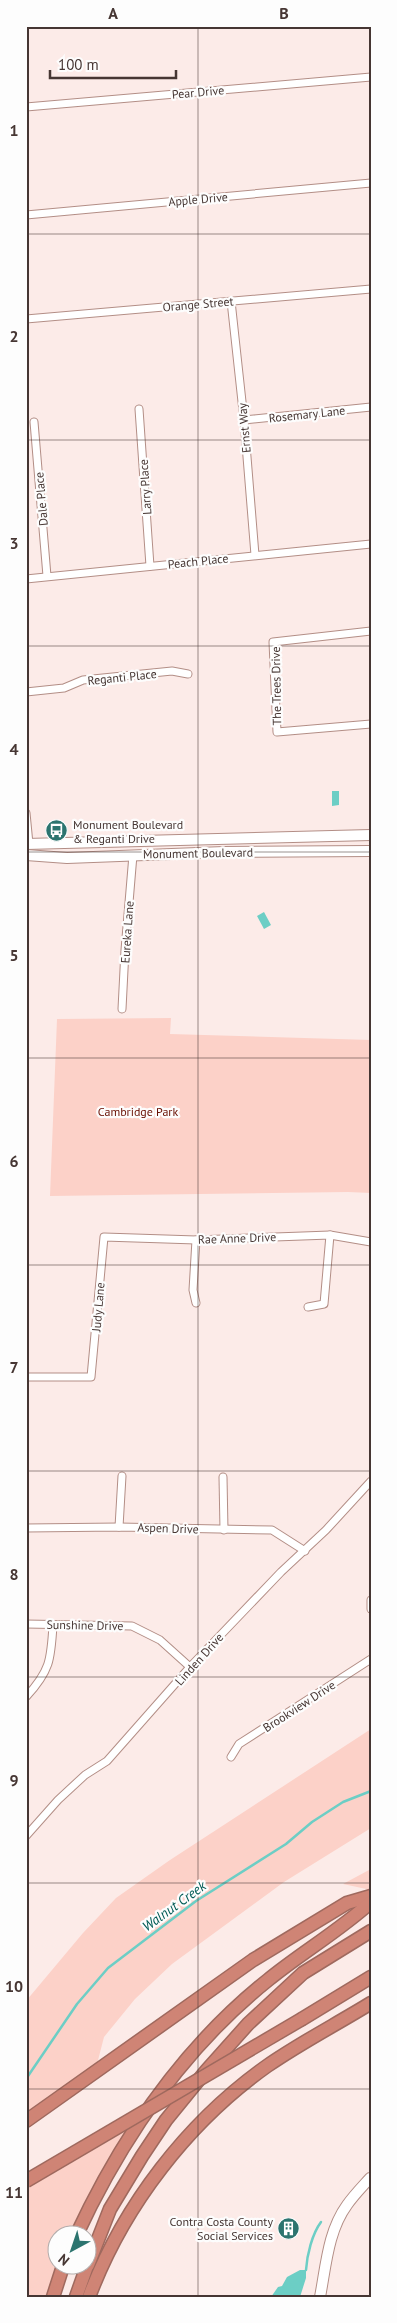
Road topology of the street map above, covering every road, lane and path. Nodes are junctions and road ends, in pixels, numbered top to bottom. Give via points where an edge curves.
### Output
1 (371, 77) edge
2 (26, 107) edge
3 (371, 184) edge
4 (26, 215) edge
5 (371, 289) edge
6 (231, 301) junction
7 (26, 319) edge
8 (371, 408) edge
9 (139, 409) dead end
10 (244, 420) junction
11 (34, 422) dead end
12 (371, 544) edge
13 (255, 555) junction
14 (150, 566) junction
15 (48, 576) junction
16 (26, 579) edge
17 (371, 632) edge
18 (188, 674) dead end
19 (26, 692) edge
20 (371, 724) edge
21 (26, 813) edge
22 (371, 835) edge
23 (28, 844) edge
24 (371, 851) edge
25 (26, 855) edge
26 (133, 855) junction
27 (122, 1009) dead end
28 (330, 1235) junction
29 (104, 1237) joint
30 (196, 1240) junction
31 (371, 1242) edge
32 (196, 1302) dead end
33 (308, 1307) dead end
34 (26, 1377) edge
35 (122, 1476) dead end
36 (223, 1477) dead end
37 (371, 1481) edge
38 (120, 1527) junction
39 (26, 1528) edge
40 (224, 1530) junction
41 (304, 1551) junction
42 (371, 1600) edge
43 (371, 1609) edge
44 (26, 1624) edge
45 (54, 1625) junction
46 (371, 1659) edge
47 (190, 1667) junction
48 (26, 1697) edge
49 (231, 1757) dead end
50 (26, 1836) edge
51 (371, 1896) edge
52 (371, 1902) edge
53 (371, 1932) edge
54 (371, 1977) edge
55 (371, 2003) edge
56 (26, 2121) edge
57 (370, 2178) edge
58 (26, 2181) edge
59 (81, 2226) edge
60 (98, 2240) edge
61 (60, 2276) edge
62 (84, 2276) edge
63 (53, 2297) edge
64 (76, 2297) edge
65 (89, 2297) edge
66 (320, 2297) edge

1 - 2 street, Pear Drive
3 - 4 street, Apple Drive
5 - 6 street, Orange Street
6 - 7 street, Orange Street
6 - 10 street, Ernst Way
8 - 10 street, Rosemary Lane
9 - 14 street, Larry Place
10 - 13 street, Ernst Way
11 - 15 street, Dale Place
12 - 13 street, Peach Place
13 - 14 street, Peach Place
14 - 15 street, Peach Place
15 - 16 street, Peach Place
17 - 20 street, The Trees Drive via 273,642 277,732
18 - 19 street, Reganti Place via 172,671 83,680 64,688
21 - 23 street
22 - 23 main road, Monument Boulevard
24 - 26 main road, Monument Boulevard
25 - 26 main road, Monument Boulevard via 67,858
26 - 27 street, Eureka Lane
28 - 30 street, Rae Anne Drive
28 - 31 street, Rae Anne Drive
28 - 33 street via 324,1304
29 - 30 street, Rae Anne Drive
29 - 34 street, Judy Lane via 92,1377
30 - 32 street via 193,1290
35 - 38 street
36 - 40 street
37 - 41 street, Linden Drive
38 - 39 street, Aspen Drive
38 - 40 street, Aspen Drive
40 - 41 street, Aspen Drive via 272,1530
41 - 47 street, Linden Drive
42 - 43 street
44 - 45 street, Sunshine Drive
45 - 47 street, Sunshine Drive via 132,1626 160,1640
45 - 48 street via 51,1658 41,1681
46 - 49 street, Brookview Drive via 240,1744
47 - 50 street, Linden Drive via 108,1761 85,1775 64,1794
51 - 56 highway via 346,1902 253,1960
52 - 59 highway via 268,1979 193,2051 103,2180
53 - 60 highway via 303,1973 248,2024 206,2071 142,2156 110,2209
54 - 58 highway, bridge
55 - 65 highway via 268,2066 220,2103 192,2131 137,2204 112,2246
57 - 66 main road via 346,2205 337,2223
61 - 63 highway
62 - 64 highway

